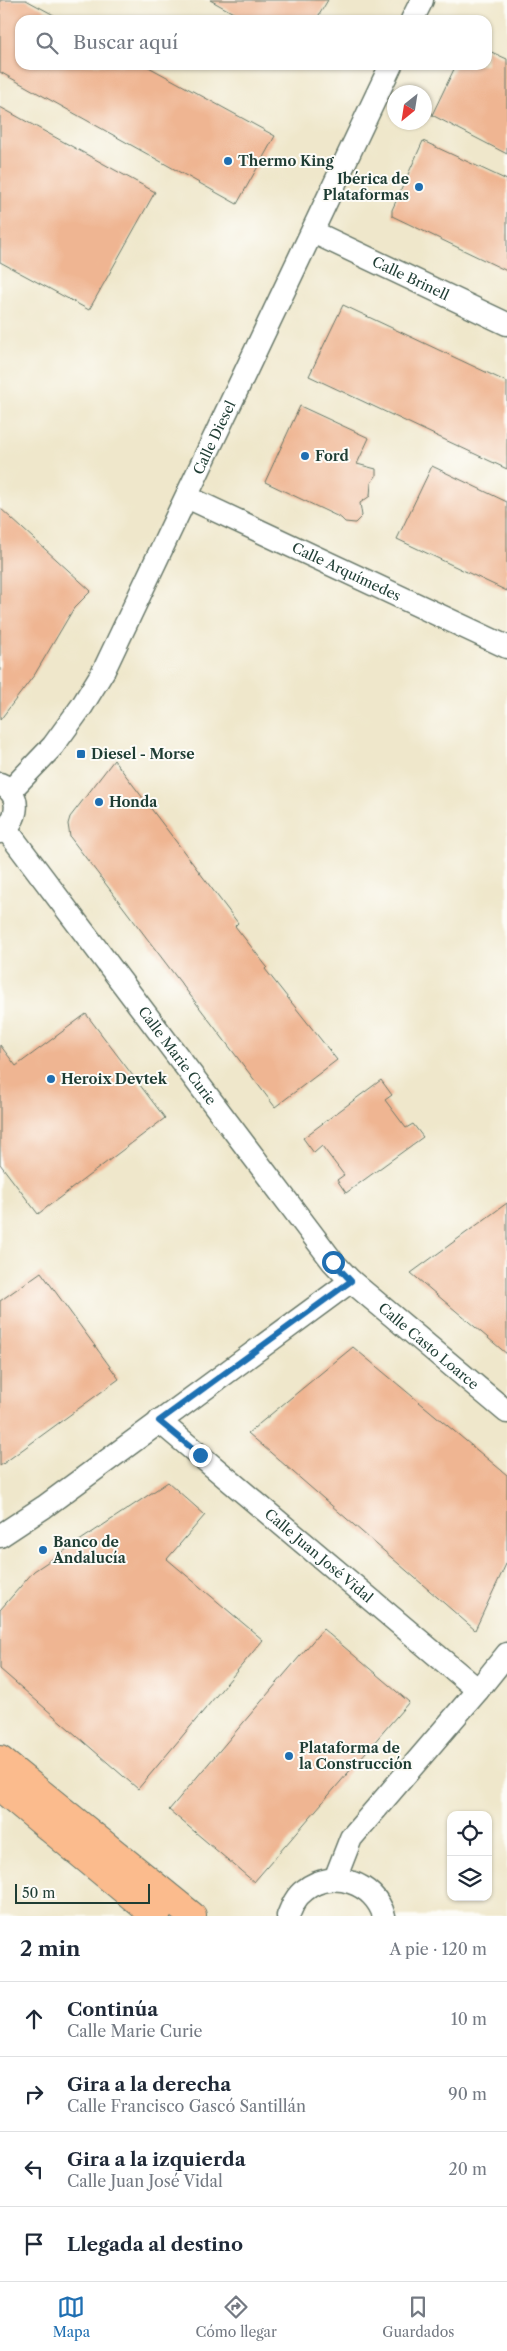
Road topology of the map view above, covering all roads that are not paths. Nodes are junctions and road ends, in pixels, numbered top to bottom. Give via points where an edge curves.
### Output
1 (422, 0) edge
2 (414, 15) edge
3 (389, 70) edge
4 (313, 232) junction
5 (507, 324) edge
6 (187, 498) junction
7 (507, 647) edge
8 (5, 787) edge
9 (3, 830) edge
10 (351, 1281) junction
11 (507, 1412) edge
12 (159, 1421) junction
13 (0, 1536) edge
14 (507, 1654) edge
15 (478, 1690) junction
16 (0, 1760) edge
17 (0, 1787) edge
18 (125, 1877) junction
19 (335, 1878) junction
20 (156, 1916) edge
21 (192, 1916) edge
22 (288, 1916) edge
23 (384, 1916) edge

1 - 2 street
3 - 4 street, Calle Diesel
4 - 5 street, Calle Brinell
4 - 6 street, Calle Diesel
6 - 7 street, Calle Arquímedes
6 - 8 street, Calle Diesel via 104,670 82,706 53,746
8 - 9 street via 15,800 16,810 13,820
9 - 10 street, Calle Marie Curie via 333,1262
10 - 11 street, Calle Casto Loarce
10 - 12 street
12 - 13 street
12 - 15 street, Calle Juan José Vidal
14 - 15 street
15 - 19 street via 351,1838
16 - 18 highway
17 - 18 highway
18 - 20 highway
18 - 21 highway
19 - 22 street via 304,1890
19 - 23 street via 365,1888

